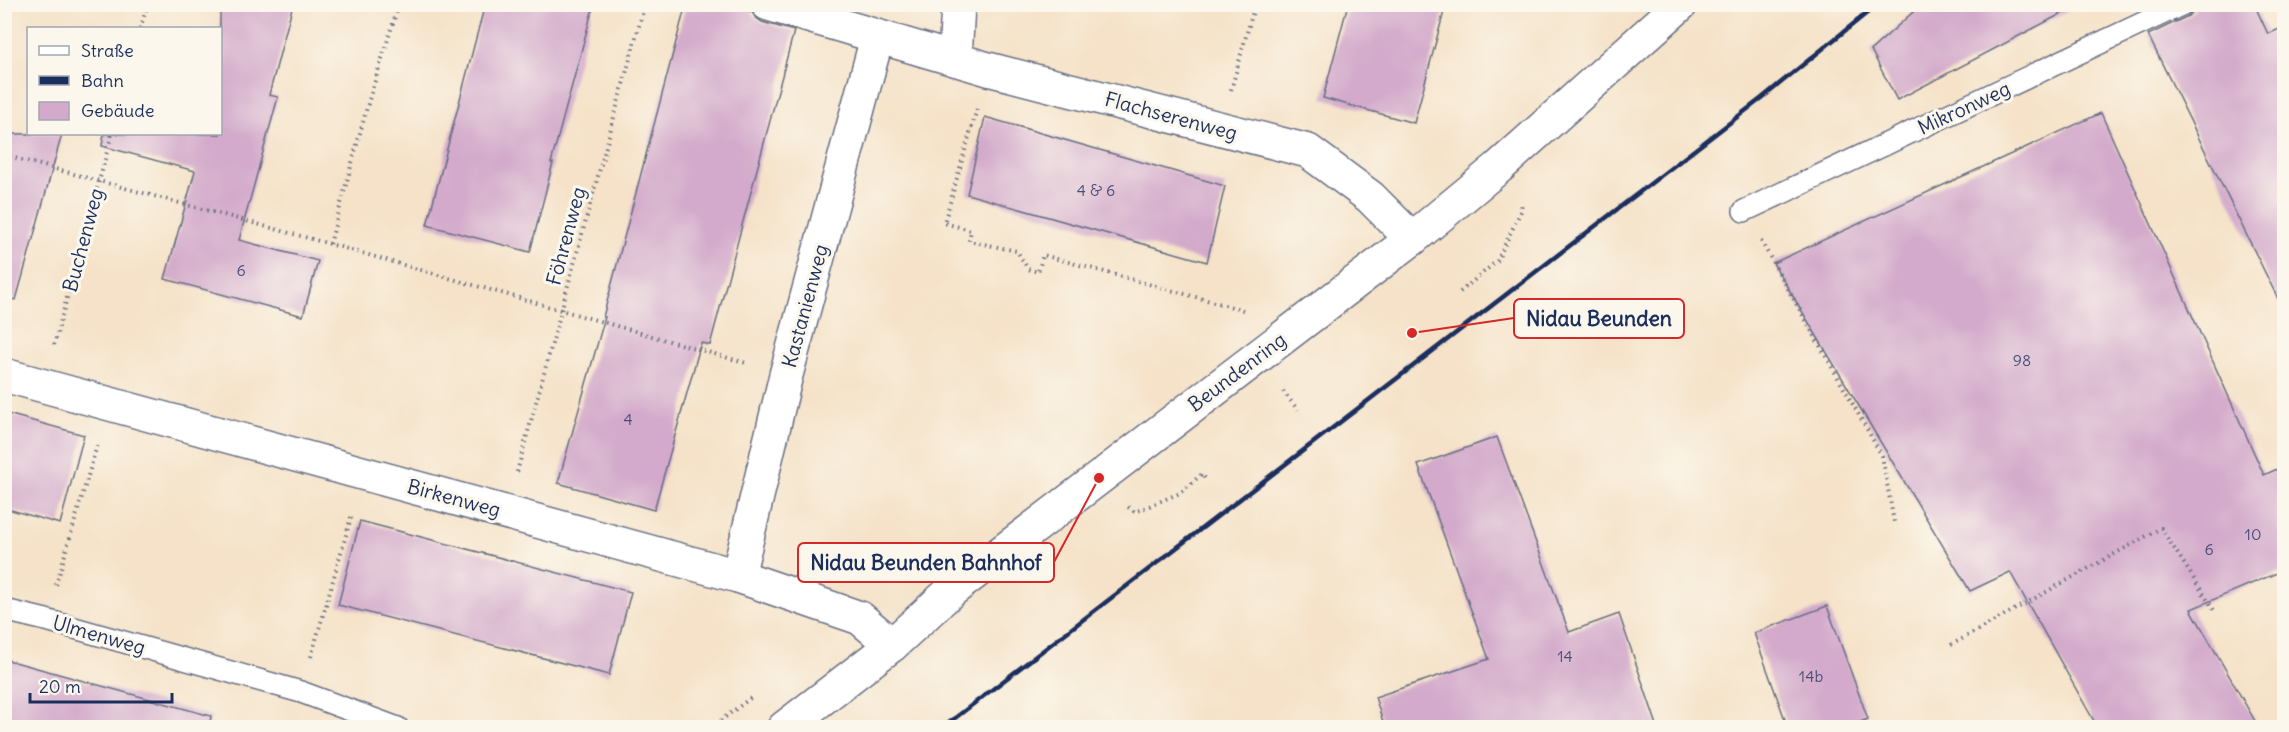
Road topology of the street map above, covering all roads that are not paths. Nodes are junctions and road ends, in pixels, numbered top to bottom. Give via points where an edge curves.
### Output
1 (768, 4) edge
2 (958, 4) edge
3 (1680, 4) edge
4 (2183, 4) edge
5 (877, 38) junction
6 (955, 59) junction
7 (1744, 211) road end
8 (1412, 239) junction
9 (4, 375) edge
10 (738, 576) junction
11 (4, 610) edge
12 (892, 645) junction
13 (398, 728) edge
14 (784, 728) edge

1 - 5 street
2 - 6 street
3 - 8 street, Beundenring via 1499,167
4 - 7 lane, Mikronweg
5 - 6 street
5 - 10 street, Kastanienweg via 786,375
6 - 8 street, Flachserenweg via 1308,151 1370,197
8 - 12 street, Beundenring via 951,591
9 - 10 street, Birkenweg
10 - 12 street, Birkenweg via 860,618
11 - 13 lane, Ulmenweg via 301,692
12 - 14 street, Beundenring

